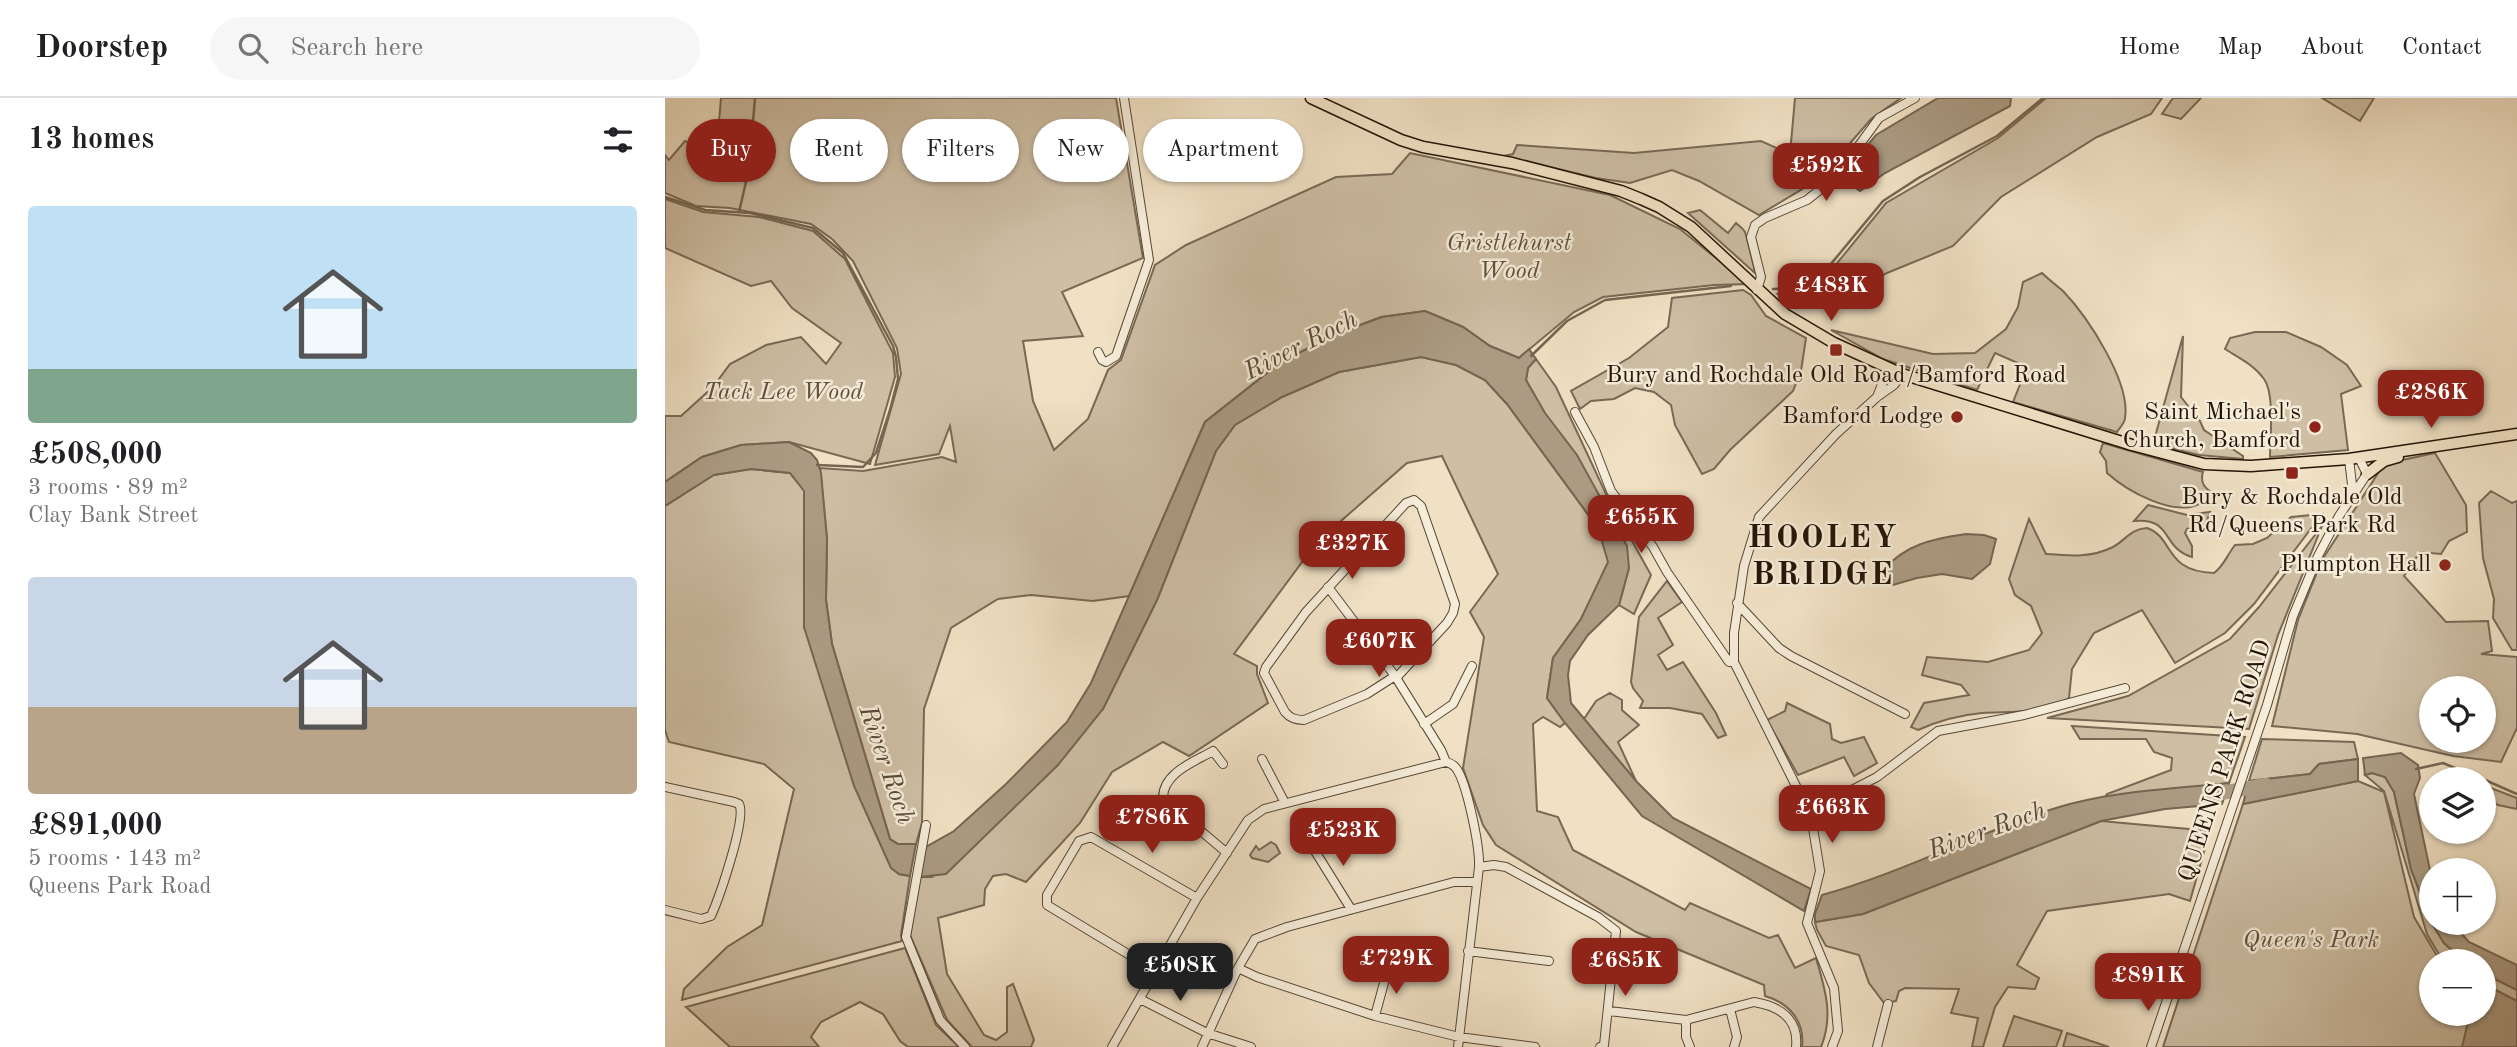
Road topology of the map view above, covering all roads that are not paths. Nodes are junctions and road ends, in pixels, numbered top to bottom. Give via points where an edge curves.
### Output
1 (1124, 98) edge
2 (1311, 98) edge
3 (1915, 98) edge
4 (1757, 290) junction
5 (1098, 352) dead end
6 (1888, 369) junction
7 (1902, 374) junction
8 (1877, 397) junction
9 (1575, 412) dead end
10 (2517, 433) edge
11 (2444, 444) junction
12 (2354, 458) junction
13 (2367, 474) junction
14 (2354, 494) junction
15 (1328, 587) junction
16 (1737, 603) junction
17 (1734, 662) junction
18 (1472, 666) dead end
19 (1395, 677) junction
20 (2125, 688) dead end
21 (1905, 714) dead end
22 (1423, 724) junction
23 (1262, 759) dead end
24 (1446, 762) junction
25 (1223, 764) dead end
26 (665, 787) edge
27 (1285, 803) junction
28 (1806, 807) junction
29 (926, 825) dead end
30 (1310, 843) dead end
31 (1227, 853) junction
32 (1479, 867) junction
33 (1477, 882) junction
34 (1198, 898) junction
35 (1351, 909) junction
36 (665, 910) edge
37 (1468, 951) junction
38 (1549, 961) dead end
39 (1238, 968) junction
40 (1388, 968) dead end
41 (1156, 971) junction
42 (1140, 999) junction
43 (1888, 1004) dead end
44 (1730, 1009) junction
45 (1609, 1011) junction
46 (1375, 1016) junction
47 (1686, 1020) junction
48 (1207, 1033) junction
49 (1459, 1042) edge
50 (965, 1047) edge
51 (1112, 1047) edge
52 (1202, 1047) edge
53 (1251, 1047) edge
54 (1535, 1047) edge
55 (1600, 1047) edge
56 (1690, 1047) edge
57 (1734, 1047) edge
58 (1796, 1047) edge
59 (1832, 1047) edge
60 (1877, 1047) edge
61 (2151, 1047) edge

1 - 5 street via 1149,260 1116,356 1106,362
2 - 4 main road via 1423,148 1512,163 1621,191 1660,207 1691,227
3 - 4 street via 1879,118 1825,186 1755,225 1751,237 1761,277
4 - 6 main road via 1785,314
6 - 7 main road
6 - 8 street
7 - 8 street
7 - 12 main road via 2204,464 2251,466
8 - 16 street via 1764,509 1751,541
9 - 17 street via 1616,499 1729,662
10 - 11 main road
11 - 12 main road
11 - 13 main road via 2384,461
12 - 13 street
12 - 14 street
13 - 14 street, QUEENS PARK ROAD
14 - 61 street, QUEENS PARK ROAD via 2318,556 2293,616
15 - 19 street
15 - 19 street via 1266,667 1265,678 1285,712 1304,720
15 - 19 street via 1406,503 1418,502 1455,609
16 - 17 street
16 - 21 street via 1791,656
17 - 28 street
18 - 22 street via 1453,704
19 - 22 street
20 - 28 street via 1938,732 1877,777
22 - 24 street
23 - 27 street
24 - 27 street
24 - 32 street via 1460,778 1478,840
25 - 31 street via 1213,751 1174,773 1163,799
26 - 36 street via 734,802 742,813 711,916 701,919
27 - 31 street via 1248,820
28 - 59 street via 1820,871 1807,923 1833,988 1838,1031
29 - 50 street via 906,937 940,1020
30 - 35 street
31 - 34 street
32 - 33 street
32 - 45 street via 1506,867 1616,931
33 - 35 street via 1454,882
33 - 37 street
34 - 41 street
34 - 41 street via 1091,837 1079,841 1047,895 1047,905
35 - 39 street via 1255,939
37 - 38 street
37 - 49 street
39 - 46 street
39 - 48 street
40 - 46 street
41 - 42 street
42 - 48 street
42 - 51 street
43 - 60 street
44 - 47 street
44 - 57 street via 1737,1037
44 - 58 street via 1754,1002 1780,1009 1795,1030
45 - 47 street
45 - 55 street
46 - 49 street
47 - 56 street
48 - 52 street
48 - 53 street
49 - 54 street

